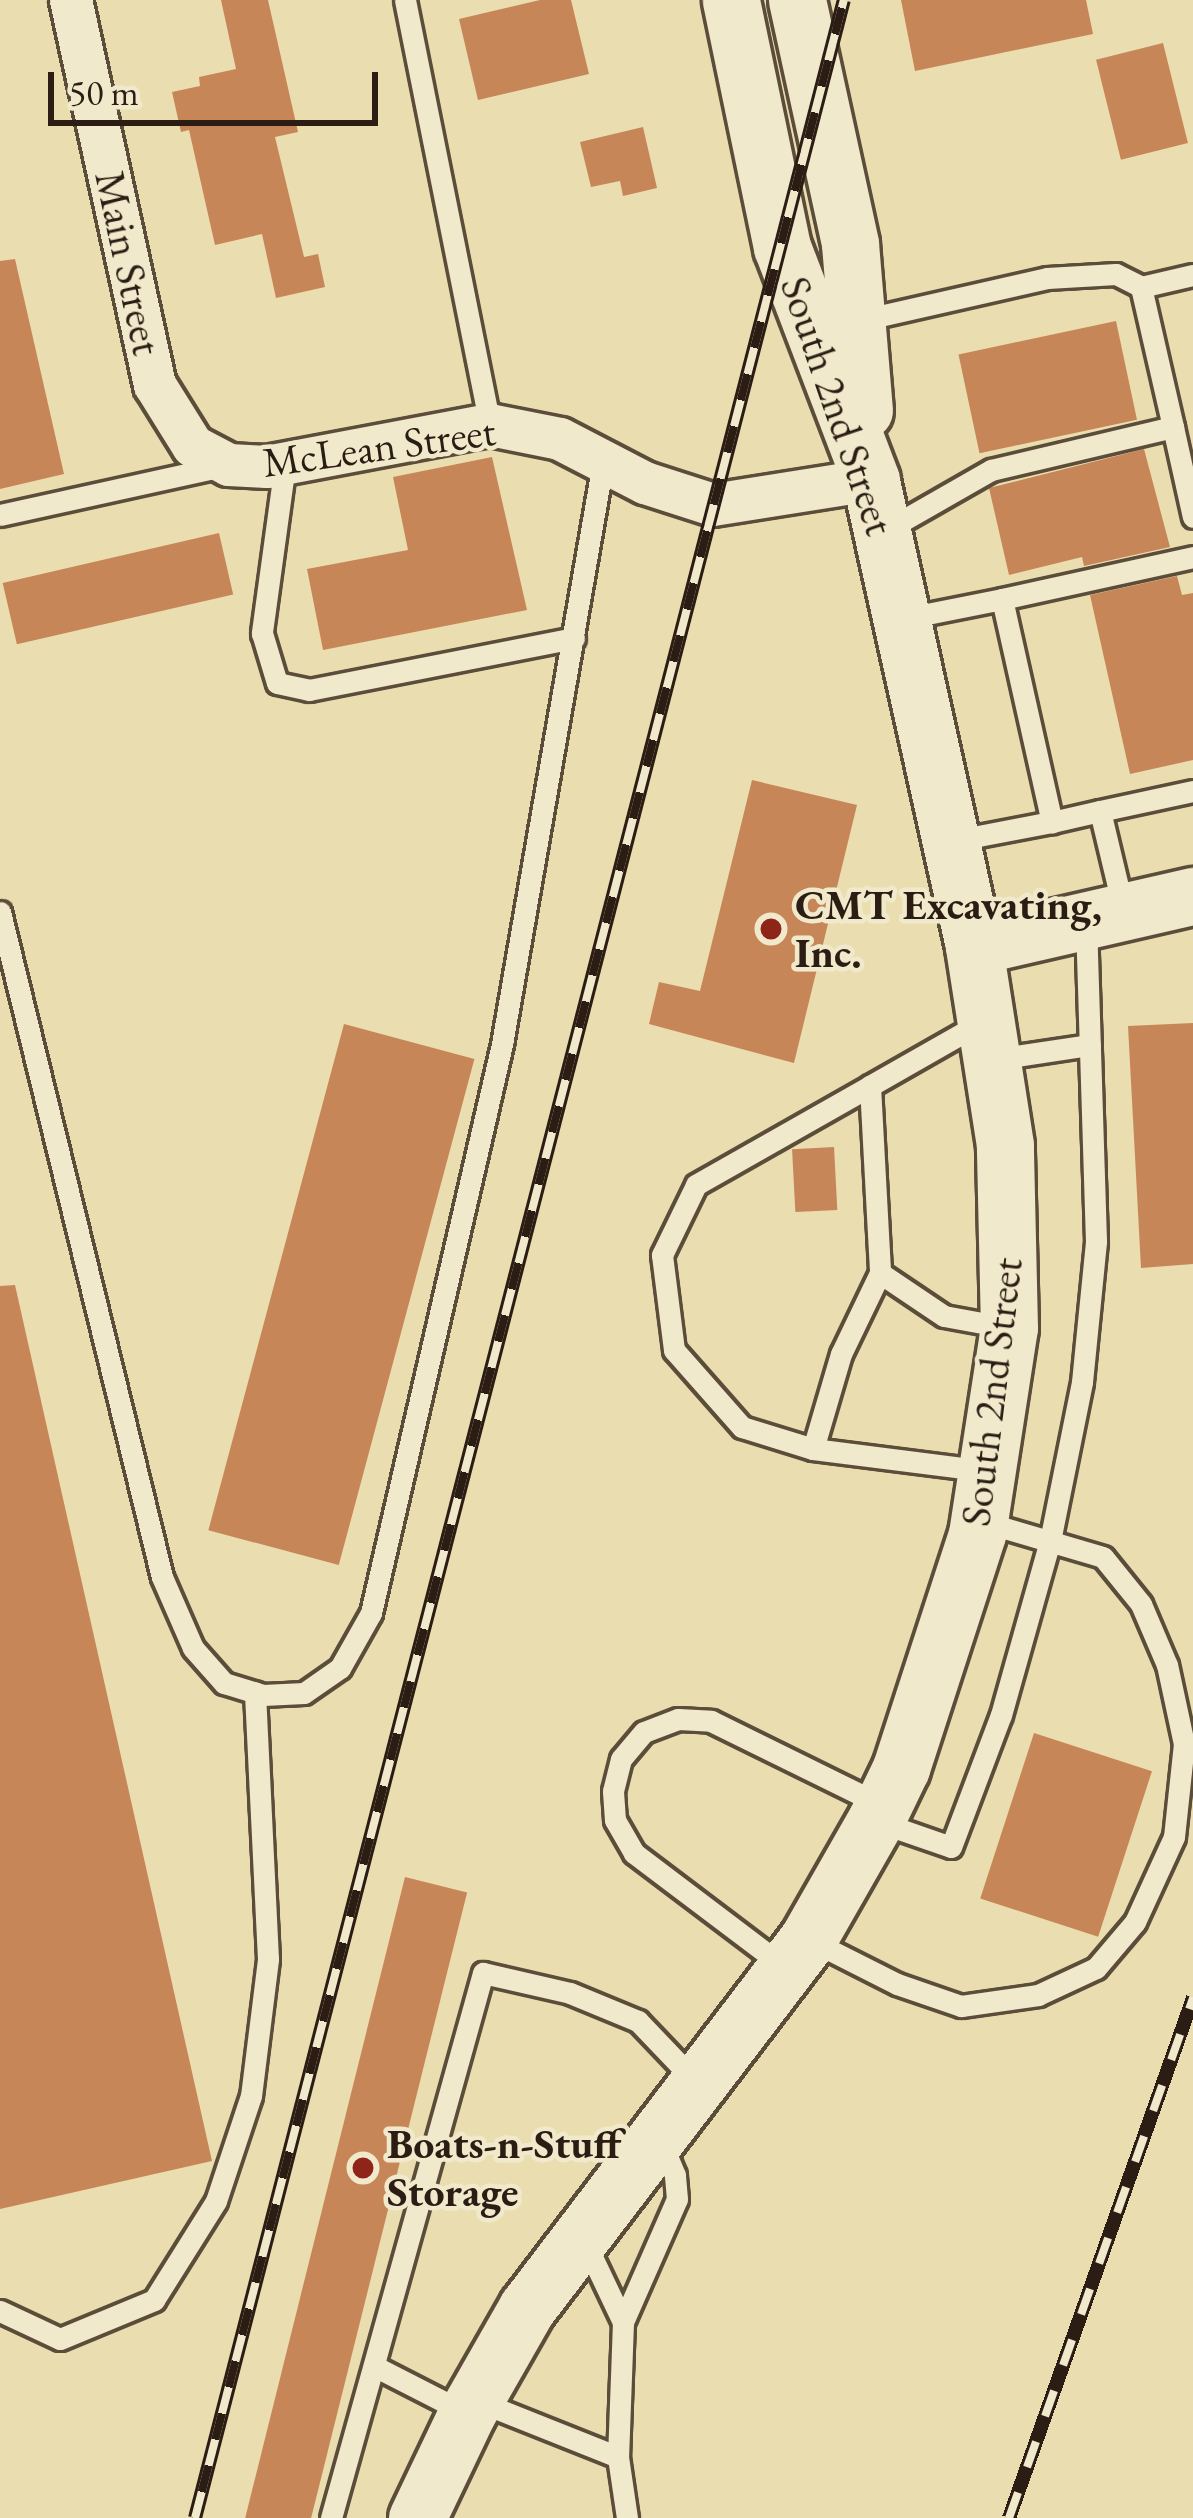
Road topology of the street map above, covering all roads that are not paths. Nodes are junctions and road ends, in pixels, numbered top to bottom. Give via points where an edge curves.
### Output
1 (71, 0) edge
2 (406, 0) edge
3 (731, 0) edge
4 (797, 0) edge
5 (1193, 275) edge
6 (1141, 287) junction
7 (835, 326) junction
8 (490, 425) junction
9 (1173, 427) junction
10 (211, 456) junction
11 (603, 462) junction
12 (285, 464) junction
13 (876, 506) junction
14 (0, 514) edge
15 (1193, 517) edge
16 (1193, 557) edge
17 (1002, 598) junction
18 (902, 619) junction
19 (574, 638) junction
20 (1193, 791) edge
21 (1100, 812) junction
22 (1052, 822) junction
23 (952, 842) junction
24 (1193, 896) edge
25 (0, 912) edge
26 (1105, 917) junction
27 (974, 946) junction
28 (991, 1039) junction
29 (1090, 1045) junction
30 (870, 1087) junction
31 (880, 1273) junction
32 (1009, 1328) junction
33 (813, 1449) junction
34 (984, 1496) junction
35 (1050, 1541) junction
36 (255, 1693) junction
37 (879, 1813) junction
38 (797, 1954) junction
39 (699, 2086) junction
40 (658, 2136) junction
41 (581, 2234) junction
42 (0, 2311) edge
43 (623, 2322) junction
44 (374, 2366) junction
45 (471, 2407) junction
46 (618, 2457) junction
47 (331, 2518) edge
48 (417, 2518) edge
49 (627, 2518) edge

1 - 10 street, Main Street via 154,385
2 - 8 lane
3 - 7 main road, South 2nd Street via 782,248
4 - 7 main road via 850,244
5 - 6 lane
6 - 7 lane via 1116,274 1047,278
6 - 9 lane
7 - 13 main road, South 2nd Street
8 - 11 street, McLean Street via 560,439
8 - 12 street, McLean Street
9 - 13 lane
9 - 15 lane
10 - 12 street, McLean Street
10 - 14 lane, McLean Street
11 - 13 street, McLean Street via 713,505
11 - 19 lane
12 - 19 lane via 262,633 278,683 309,690
13 - 18 main road, South 2nd Street
16 - 17 lane
17 - 18 lane
17 - 22 lane
18 - 23 main road, South 2nd Street
19 - 36 lane via 502,1044 371,1613 340,1668 304,1693
20 - 21 lane
21 - 22 lane
21 - 26 lane
22 - 23 lane
23 - 27 main road, South 2nd Street
24 - 26 main road
25 - 36 lane via 162,1577 193,1648 224,1683
26 - 27 main road
26 - 29 lane
27 - 28 main road, South 2nd Street
28 - 29 lane
28 - 30 lane
28 - 32 main road, South 2nd Street via 1011,1236
29 - 35 lane via 1096,1241 1082,1382
30 - 31 lane
30 - 33 lane via 696,1185 662,1255 674,1350 742,1427
31 - 32 lane via 944,1316
31 - 33 lane via 841,1354
32 - 34 main road, South 2nd Street
33 - 34 lane
34 - 35 lane
34 - 37 main road, South 2nd Street via 924,1700
35 - 37 lane via 1001,1715 951,1847
35 - 38 lane via 1102,1557 1141,1604 1167,1665 1184,1744 1174,1837 1135,1922 1096,1968 1038,1995 961,2006
36 - 42 lane via 268,1959 251,2096 216,2201 154,2300 60,2339
37 - 38 main road, South 2nd Street
37 - 38 lane via 711,1721 678,1719 644,1732 621,1759 615,1820 634,1853
38 - 39 main road, South 2nd Street
39 - 40 main road, South 2nd Street
39 - 44 lane via 638,2021 570,1993 483,1973
40 - 41 main road, South 2nd Street
40 - 43 lane via 677,2199
41 - 43 lane
41 - 45 main road, South 2nd Street
43 - 46 lane
44 - 45 lane
44 - 47 lane
45 - 46 lane
45 - 48 main road, South 2nd Street
46 - 49 lane

